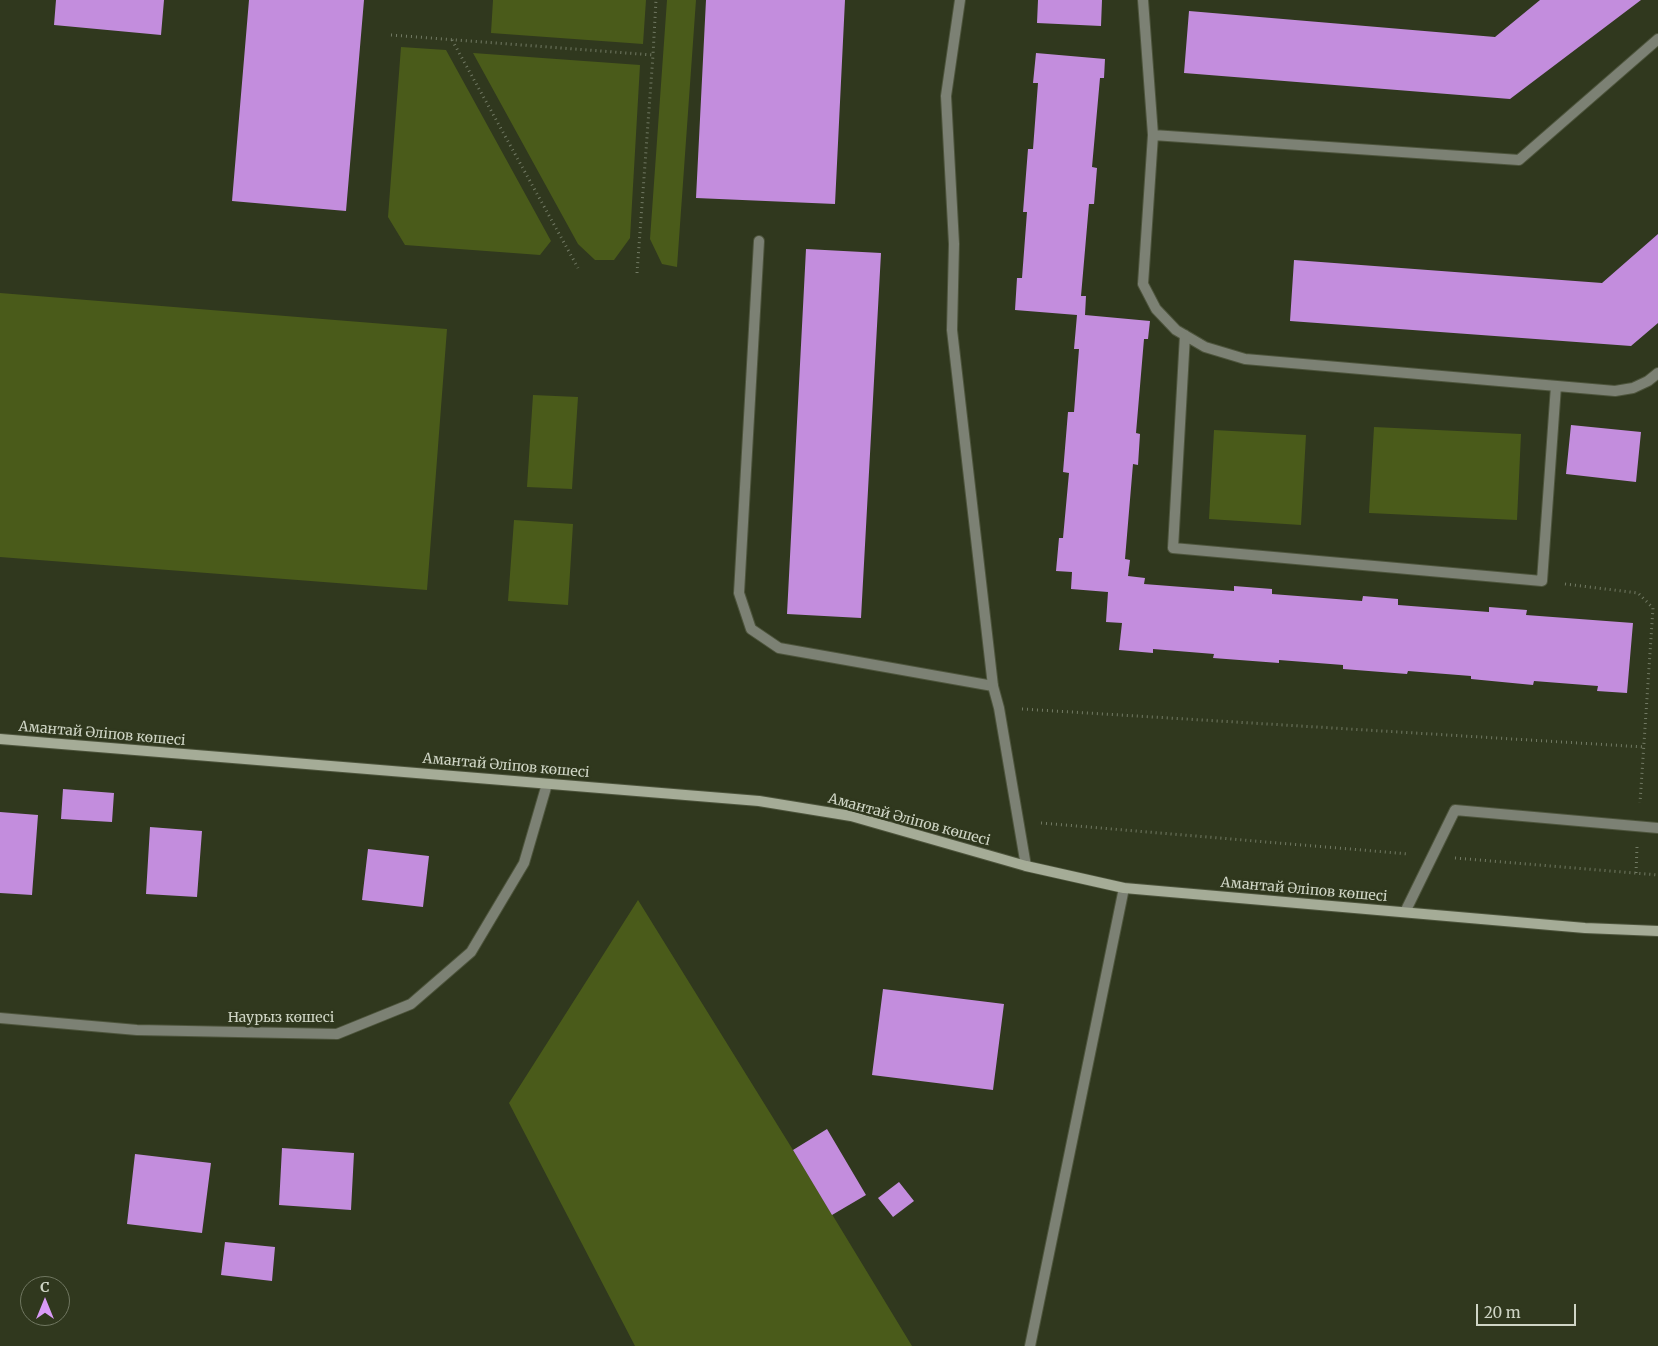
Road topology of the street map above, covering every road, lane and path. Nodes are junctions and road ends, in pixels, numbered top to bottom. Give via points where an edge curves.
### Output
1 (656, 0) edge
2 (960, 0) edge
3 (1143, 0) edge
4 (391, 35) dead end
5 (451, 39) junction
6 (1658, 39) edge
7 (653, 55) junction
8 (1153, 135) junction
9 (758, 241) dead end
10 (578, 268) dead end
11 (637, 273) dead end
12 (1185, 335) junction
13 (1658, 373) edge
14 (1556, 386) junction
15 (1542, 581) junction
16 (993, 686) junction
17 (999, 708) junction
18 (0, 739) edge
19 (1644, 747) junction
20 (547, 784) junction
21 (1018, 821) junction
22 (1639, 826) junction
23 (1658, 828) edge
24 (1434, 856) junction
25 (1026, 866) junction
26 (1636, 873) junction
27 (1658, 876) edge
28 (1124, 888) junction
29 (1405, 912) junction
30 (1658, 931) edge
31 (0, 1018) edge
32 (1030, 1346) edge

1 - 7 path
2 - 16 street via 946,96 954,244 952,330
3 - 8 street
4 - 5 path
5 - 7 path
5 - 10 path
6 - 8 street via 1519,160
7 - 11 path
8 - 12 street via 1143,284 1156,309
9 - 16 street via 739,593 751,629 780,648
12 - 14 street via 1206,348 1244,359
12 - 15 street via 1173,548
13 - 14 street via 1632,388 1615,391
14 - 15 street
15 - 19 path via 1638,593 1653,608
16 - 17 street
17 - 19 path
17 - 21 street
18 - 20 main road, Амантай Әліпов көшесі
19 - 22 path
20 - 25 main road, Амантай Әліпов көшесі via 758,801 851,816
20 - 31 street, Наурыз көшесі via 524,863 471,952 411,1004 337,1034 137,1030
21 - 24 path
21 - 25 street
22 - 23 street
22 - 24 street via 1455,810
22 - 26 path
24 - 26 path
24 - 29 street
25 - 28 main road, Амантай Әліпов көшесі
26 - 27 path
28 - 29 main road, Амантай Әліпов көшесі
28 - 32 street
29 - 30 main road, Амантай Әліпов көшесі

